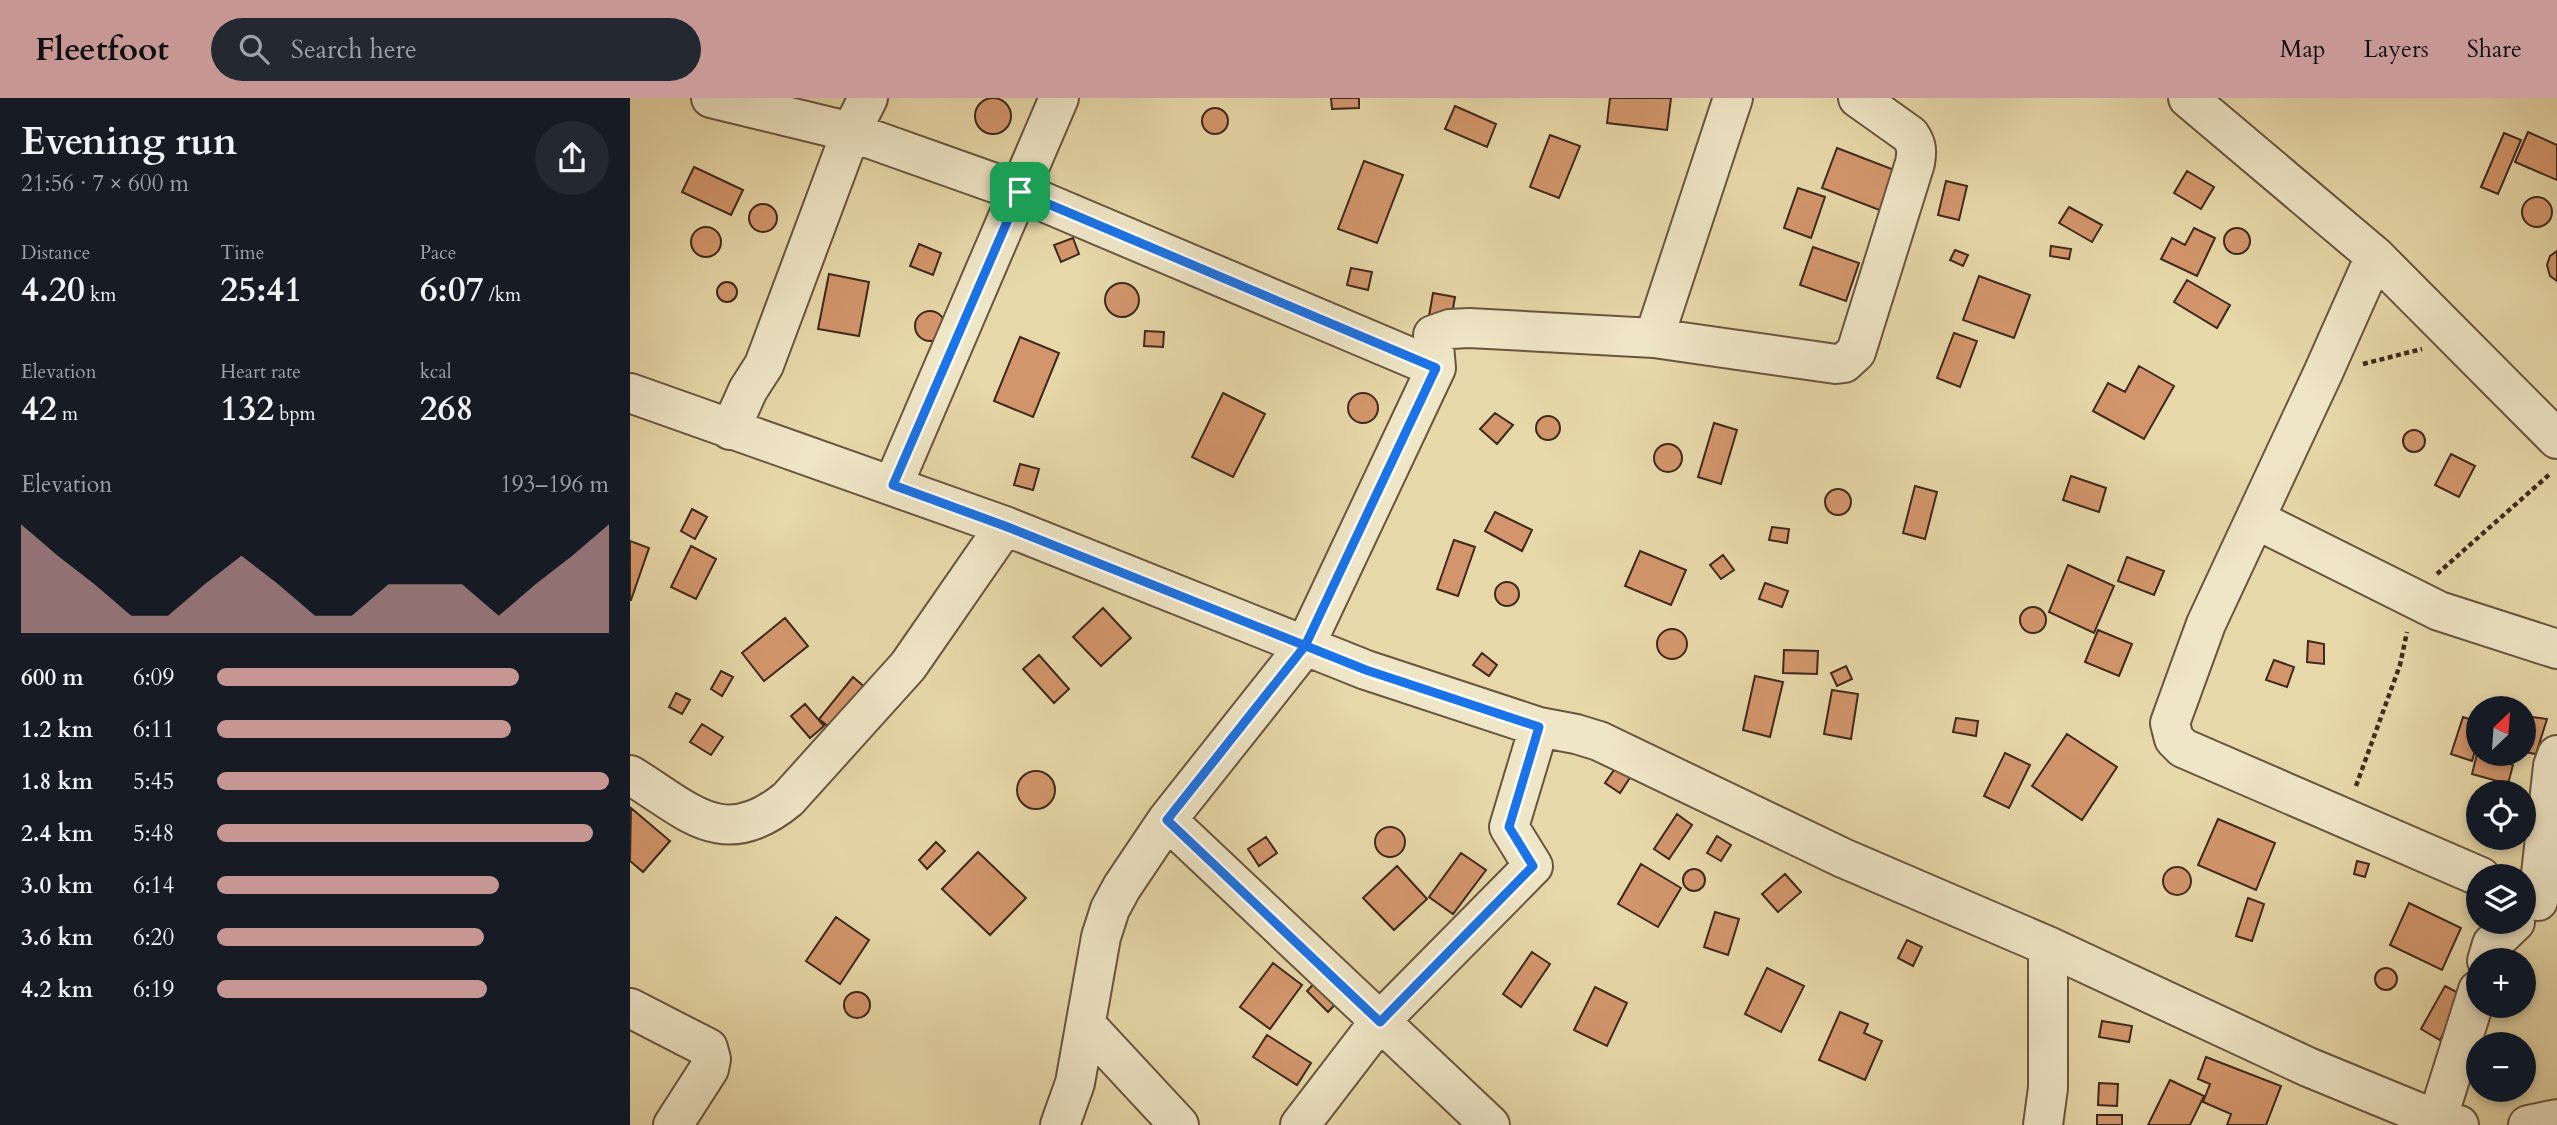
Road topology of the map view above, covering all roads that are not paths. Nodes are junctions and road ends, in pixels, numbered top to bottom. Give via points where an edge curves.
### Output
1 (711, 98) edge
2 (868, 98) edge
3 (1059, 98) edge
4 (1733, 98) edge
5 (1858, 98) edge
6 (2188, 98) edge
7 (851, 132) junction
8 (1020, 192) junction
9 (2375, 256) junction
10 (1654, 338) junction
11 (1436, 368) junction
12 (630, 393) edge
13 (730, 429) junction
14 (2557, 439) edge
15 (893, 485) junction
16 (2255, 519) junction
17 (1005, 526) junction
18 (1305, 646) junction
19 (2557, 649) edge
20 (1539, 727) junction
21 (2557, 755) edge
22 (630, 775) edge
23 (1167, 820) junction
24 (2466, 871) edge
25 (2536, 876) edge
26 (2503, 934) edge
27 (2048, 946) junction
28 (2491, 948) edge
29 (630, 1008) edge
30 (2472, 1018) edge
31 (1380, 1022) junction
32 (1087, 1026) junction
33 (2557, 1119) edge
34 (2448, 1122) edge
35 (673, 1125) edge
36 (1060, 1125) edge
37 (1179, 1125) edge
38 (1300, 1125) edge
39 (1490, 1125) edge
40 (2043, 1125) edge
41 (2528, 1125) edge

1 - 7 street
2 - 7 street
3 - 8 street
4 - 10 street
5 - 10 street via 1910,135 1917,151 1856,352 1836,364
6 - 9 street
7 - 8 street
7 - 13 street via 764,365
8 - 11 street
8 - 15 street
9 - 14 street
9 - 16 street
10 - 11 street via 1450,329 1433,335
11 - 18 street
12 - 13 street
13 - 15 street
15 - 17 street
16 - 19 street via 2439,611
16 - 24 street via 2206,624 2176,703 2170,723 2174,739 2183,748
17 - 18 street
17 - 22 street via 908,666 775,810 736,826 709,823
18 - 20 street
18 - 23 street
20 - 27 street via 1599,741 1843,858
20 - 31 street via 1509,827 1533,866
21 - 25 street
23 - 31 street
23 - 32 street via 1111,909 1101,937
26 - 28 street
27 - 34 street via 2308,1067
27 - 40 street via 2048,1088
29 - 35 street via 708,1048 709,1069
30 - 34 street
31 - 38 street
31 - 39 street
32 - 36 street
32 - 37 street
33 - 41 street

